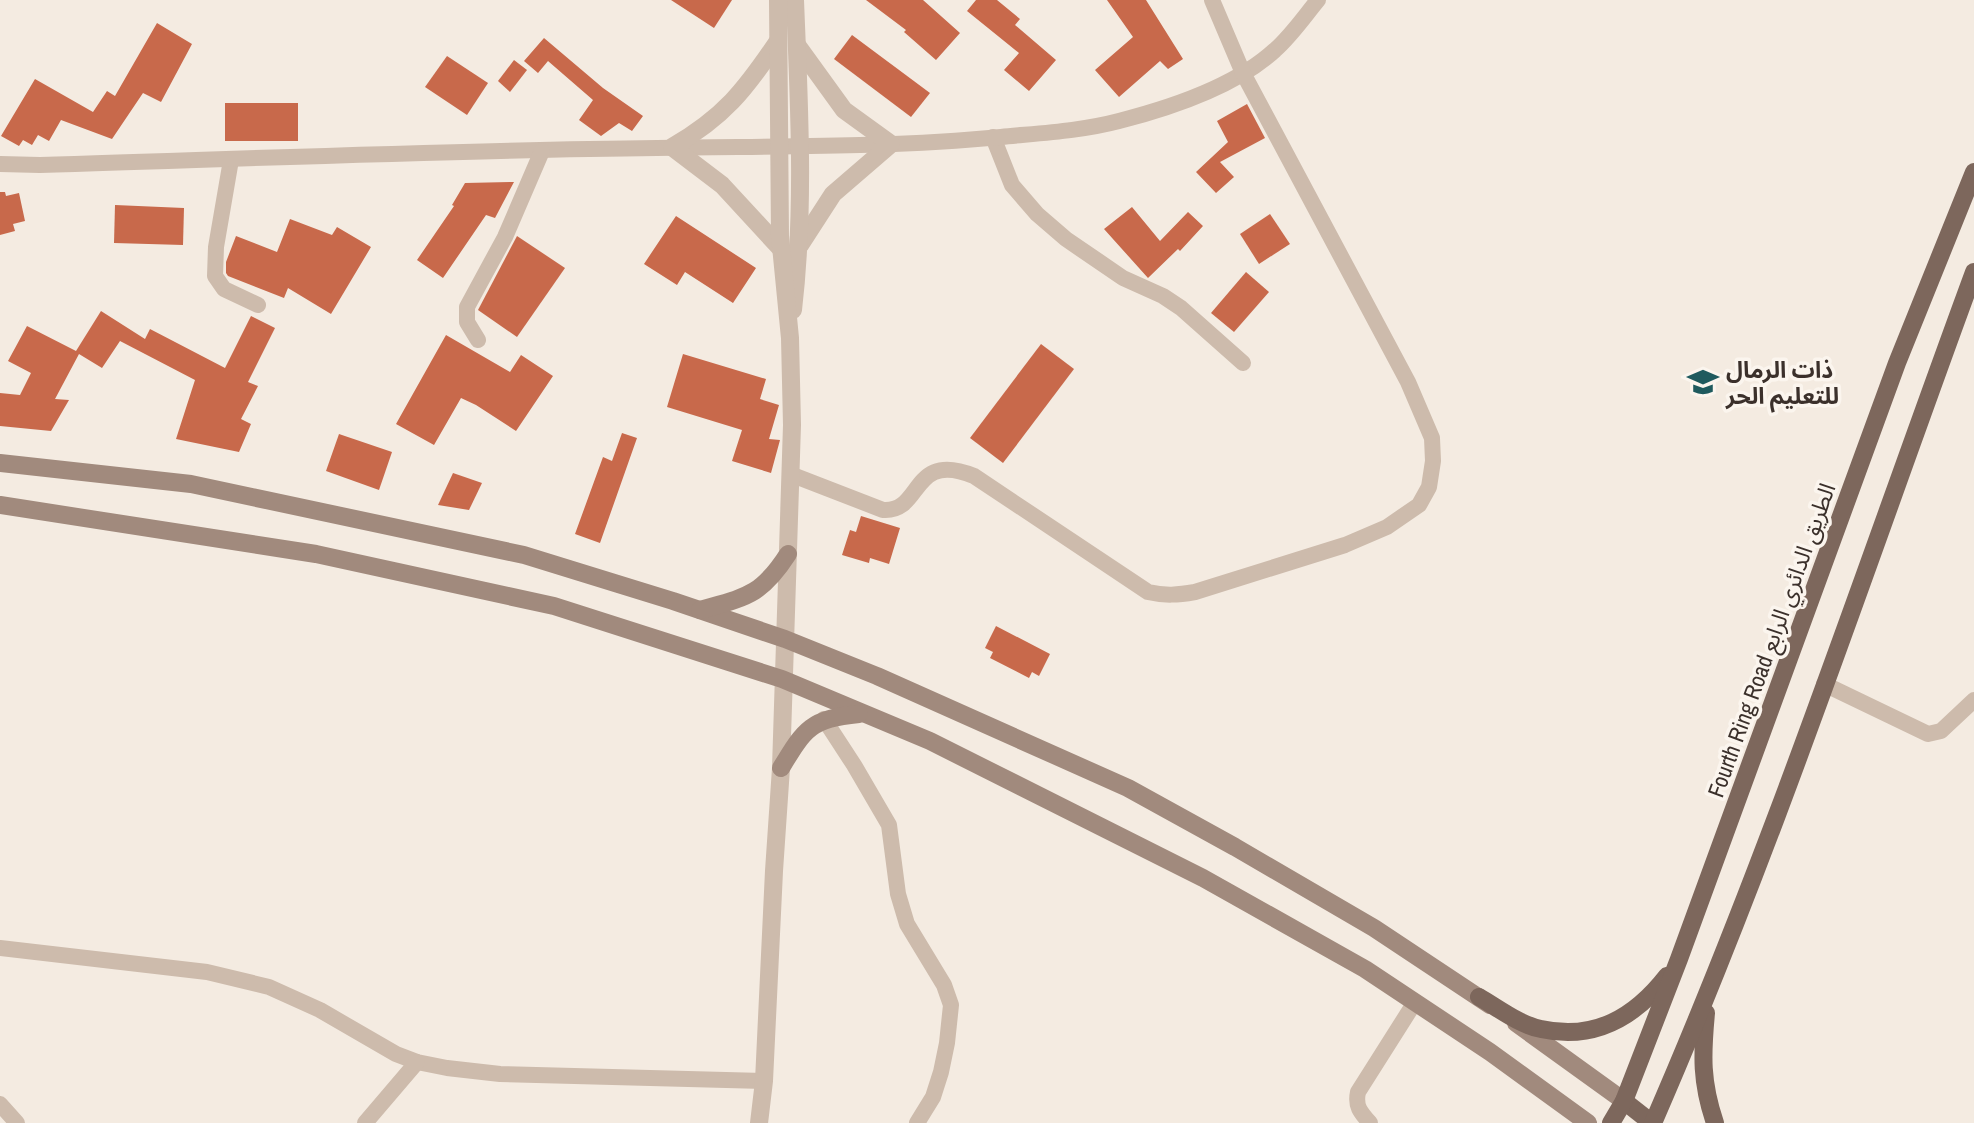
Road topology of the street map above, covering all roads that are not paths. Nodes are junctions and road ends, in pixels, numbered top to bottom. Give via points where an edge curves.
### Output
1 (778, 0) edge
2 (795, 0) edge
3 (1212, 0) edge
4 (1318, 0) edge
5 (778, 41) junction
6 (796, 44) junction
7 (1243, 73) junction
8 (993, 137) junction
9 (891, 144) junction
10 (672, 147) junction
11 (778, 147) junction
12 (801, 147) junction
13 (542, 150) junction
14 (231, 160) junction
15 (0, 163) edge
16 (1974, 172) edge
17 (790, 249) junction
18 (1974, 272) edge
19 (258, 305) dead end
20 (478, 340) dead end
21 (1243, 363) dead end
22 (0, 463) edge
23 (790, 474) junction
24 (0, 505) edge
25 (788, 554) junction
26 (700, 610) junction
27 (785, 639) junction
28 (782, 679) junction
29 (1824, 684) junction
30 (1974, 700) edge
31 (861, 713) junction
32 (824, 719) junction
33 (781, 768) junction
34 (0, 948) edge
35 (1679, 959) junction
36 (1479, 997) junction
37 (1707, 997) junction
38 (1415, 1002) junction
39 (417, 1062) junction
40 (764, 1081) junction
41 (1624, 1101) junction
42 (0, 1104) edge
43 (17, 1123) edge
44 (365, 1123) edge
45 (759, 1123) edge
46 (917, 1123) edge
47 (1370, 1123) edge
48 (1588, 1123) edge
49 (1611, 1123) edge
50 (1653, 1123) edge
51 (1715, 1123) edge

1 - 5 street
2 - 6 street
3 - 7 street
4 - 7 street via 1274,52
5 - 10 street via 732,103 700,131
5 - 11 street
6 - 9 street via 844,110
6 - 12 street
7 - 8 street via 1195,97 1119,121
7 - 23 street via 1408,383 1432,438 1429,487 1419,505 1387,527 1345,545 1195,592 1161,595 1148,592 960,470 935,471 900,508 891,511
8 - 9 street
8 - 21 street via 1012,185 1037,214 1123,278 1181,308
9 - 12 street
9 - 17 street via 834,194
10 - 11 street
10 - 13 street
10 - 17 street via 722,185
11 - 12 street
11 - 17 street
12 - 17 street
13 - 14 street
13 - 20 street via 505,237 467,307 467,322
14 - 15 street
14 - 19 street via 215,276 224,289
16 - 35 main road, Fourth Ring Road الطريق الدائري الرابع via 1897,363
17 - 23 street
18 - 29 main road
22 - 26 main road via 204,487 524,555
23 - 25 street
24 - 28 main road via 316,554 541,603
25 - 26 main road via 758,590
25 - 27 street
26 - 27 main road
27 - 28 street
27 - 36 main road via 1128,788 1374,928
28 - 31 main road
28 - 33 street
29 - 30 street via 1927,734 1941,731
29 - 37 main road
31 - 32 main road
31 - 38 main road via 930,741 1203,878
32 - 33 main road via 799,738
32 - 46 street via 888,825 906,924 944,985 951,1005 941,1072
33 - 40 street
34 - 39 street via 207,972 269,987
35 - 36 main road via 1632,1013 1604,1027 1572,1032 1540,1029
35 - 41 main road, Fourth Ring Road الطريق الدائري الرابع
36 - 41 main road
37 - 50 main road
37 - 51 main road via 1703,1069
38 - 47 street via 1358,1091 1356,1101
38 - 48 main road
39 - 40 street via 500,1074
39 - 44 street
40 - 45 street
41 - 49 main road, Fourth Ring Road الطريق الدائري الرابع
41 - 50 main road
42 - 43 street

